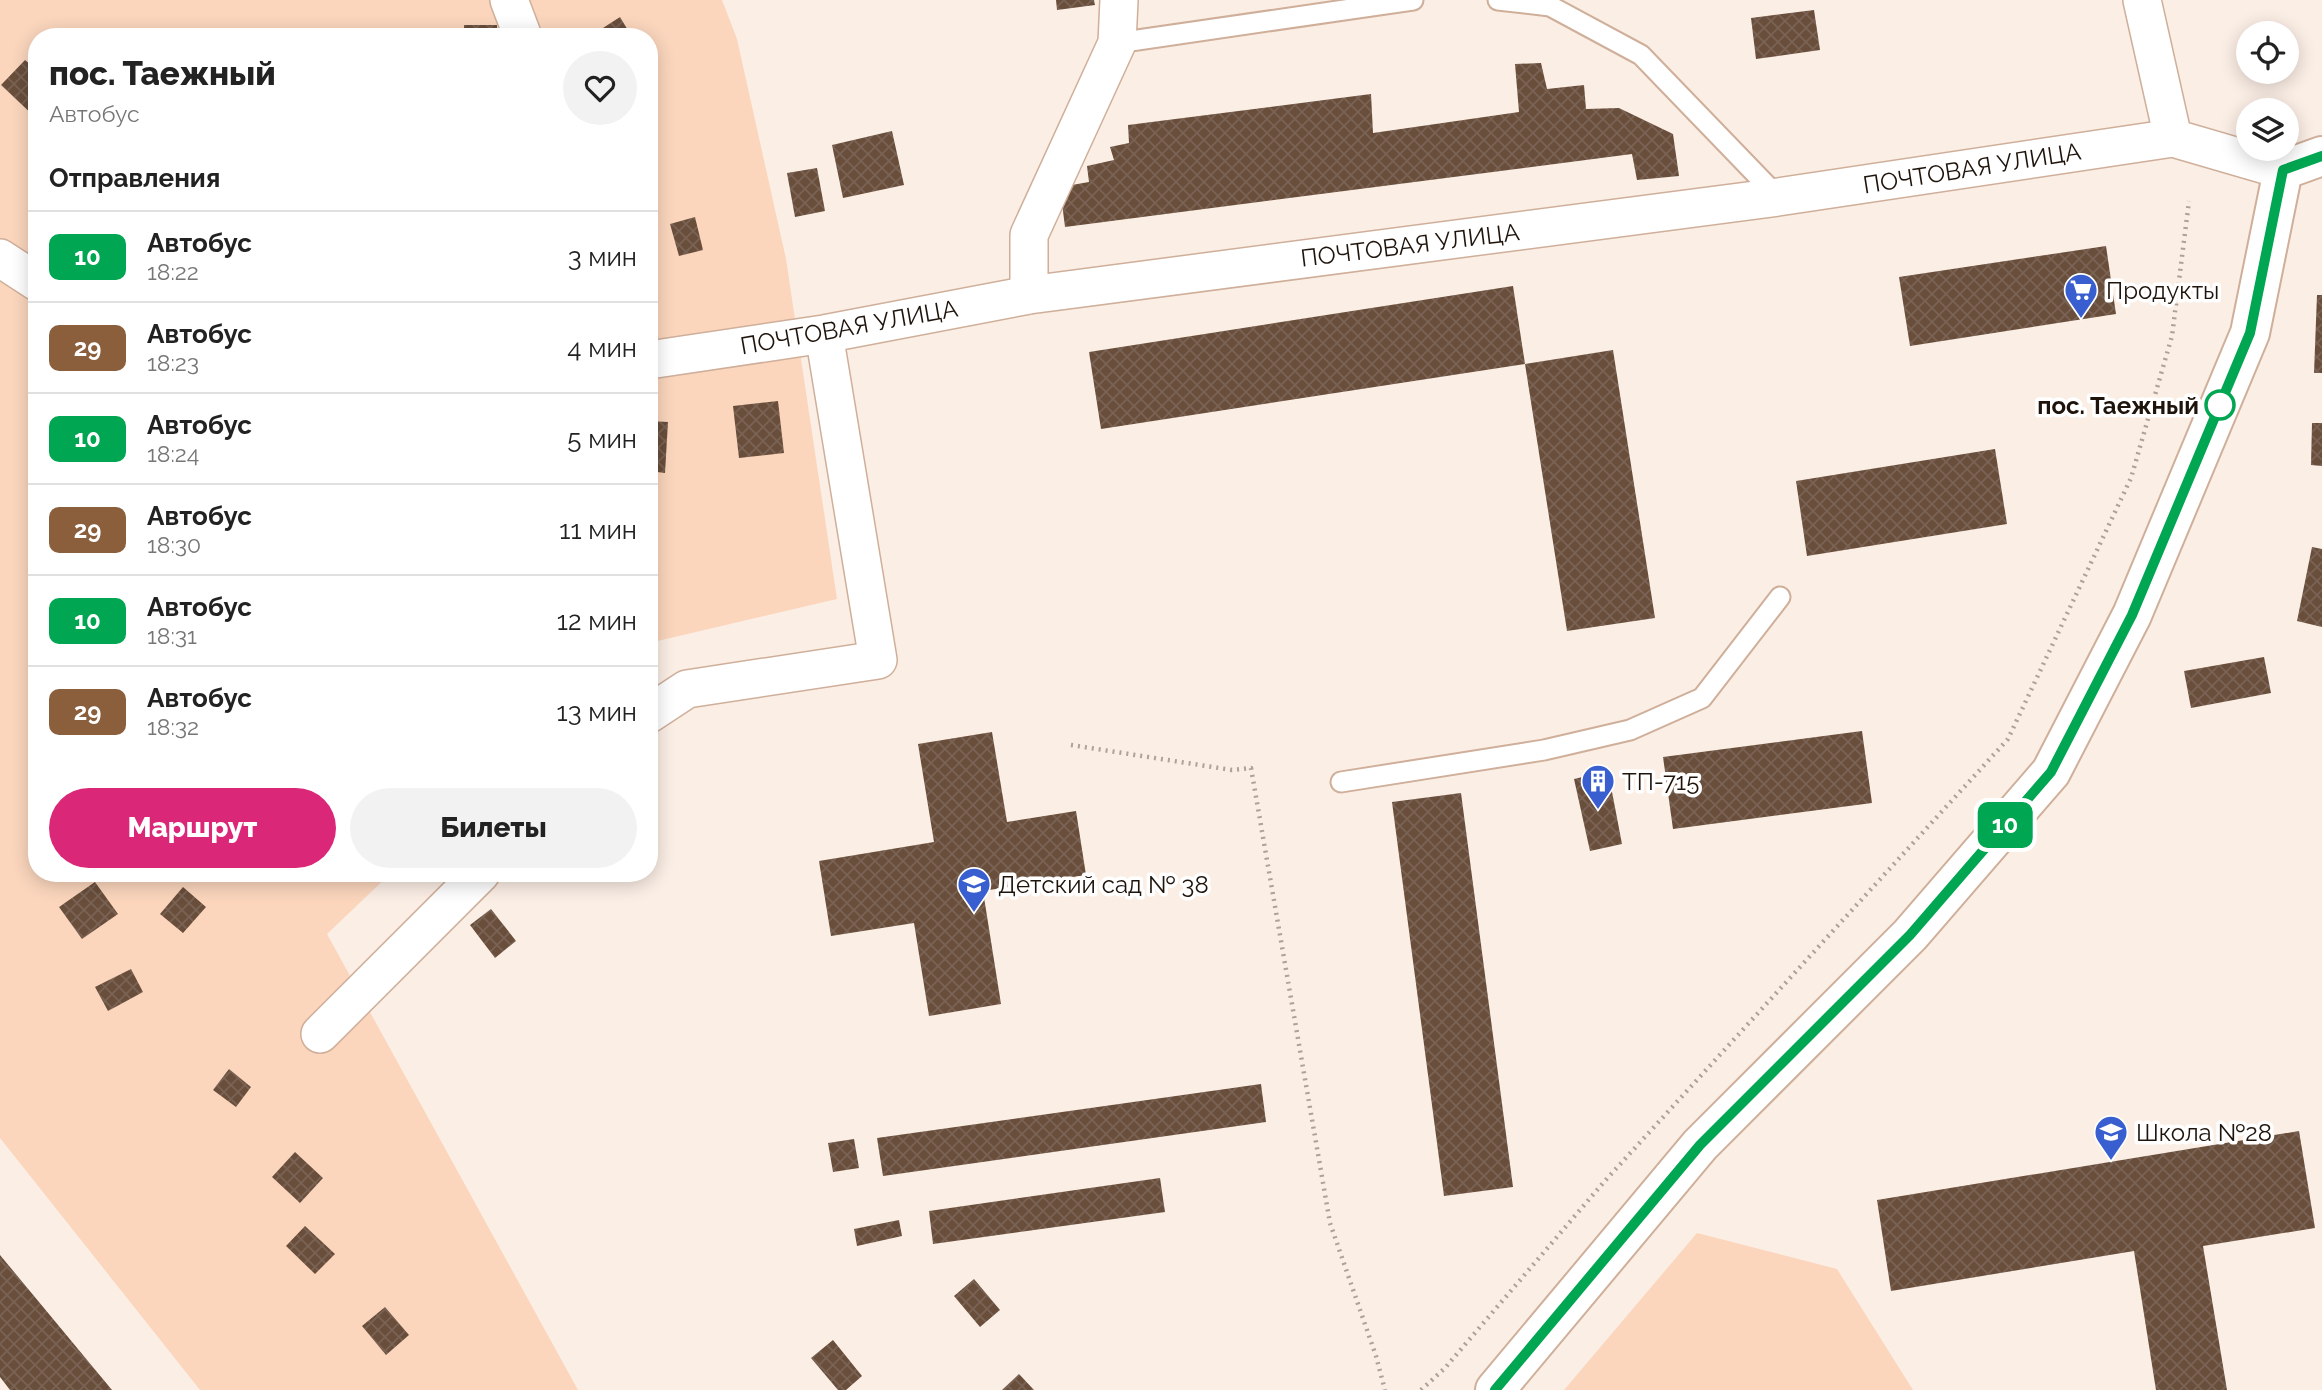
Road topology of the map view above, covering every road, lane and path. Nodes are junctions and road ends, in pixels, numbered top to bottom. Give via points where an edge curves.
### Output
1 (509, 0) edge
2 (1118, 0) edge
3 (1413, 0) edge
4 (1498, 0) edge
5 (2142, 0) edge
6 (520, 28) edge
7 (1117, 43) junction
8 (2173, 138) junction
9 (2322, 156) edge
10 (2283, 170) junction
11 (1778, 197) junction
12 (2189, 201) dead end
13 (0, 258) edge
14 (28, 276) edge
15 (1028, 295) junction
16 (824, 334) junction
17 (658, 359) edge
18 (1780, 597) dead end
19 (658, 708) edge
20 (1071, 745) dead end
21 (1341, 782) dead end
22 (472, 882) edge
23 (320, 1034) dead end
24 (1385, 1390) edge
25 (1421, 1390) edge
26 (1495, 1390) edge

1 - 6 street
2 - 7 street
3 - 7 lane
4 - 11 lane via 1550,6 1641,55
5 - 8 street
7 - 15 street via 1029,235
8 - 10 street
8 - 11 street, ПОЧТОВАЯ УЛИЦА
9 - 10 street
10 - 26 street via 2250,333 2132,615 2051,772 1910,935 1700,1145
11 - 15 street, ПОЧТОВАЯ УЛИЦА
12 - 25 path via 2172,336 2131,478 2008,739
13 - 14 street
15 - 16 street, ПОЧТОВАЯ УЛИЦА
16 - 17 street, ПОЧТОВАЯ УЛИЦА
16 - 19 street via 878,660 687,689
18 - 21 lane via 1702,698 1630,730 1544,750
20 - 24 path via 1232,770 1251,768 1330,1223
22 - 23 street

